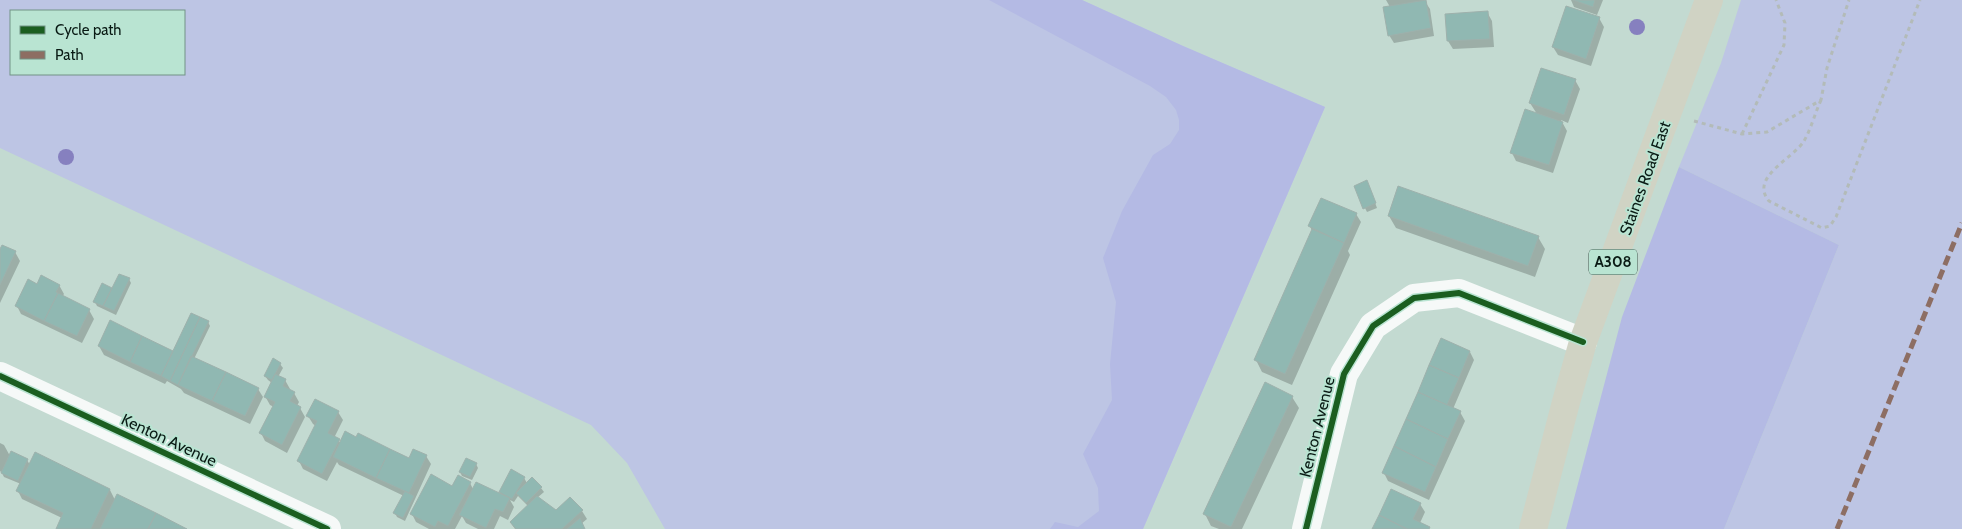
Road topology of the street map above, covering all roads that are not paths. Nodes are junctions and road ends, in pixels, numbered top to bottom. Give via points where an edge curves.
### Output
1 (1709, 0) edge
2 (1583, 342) junction
3 (0, 376) edge
4 (327, 529) edge
5 (1306, 529) edge
6 (1534, 529) edge

1 - 2 highway, Staines Road East / A308
2 - 5 street, Kenton Avenue via 1459,293 1414,298 1373,326 1344,374
2 - 6 highway, Staines Road East / A308
3 - 4 street, Kenton Avenue

